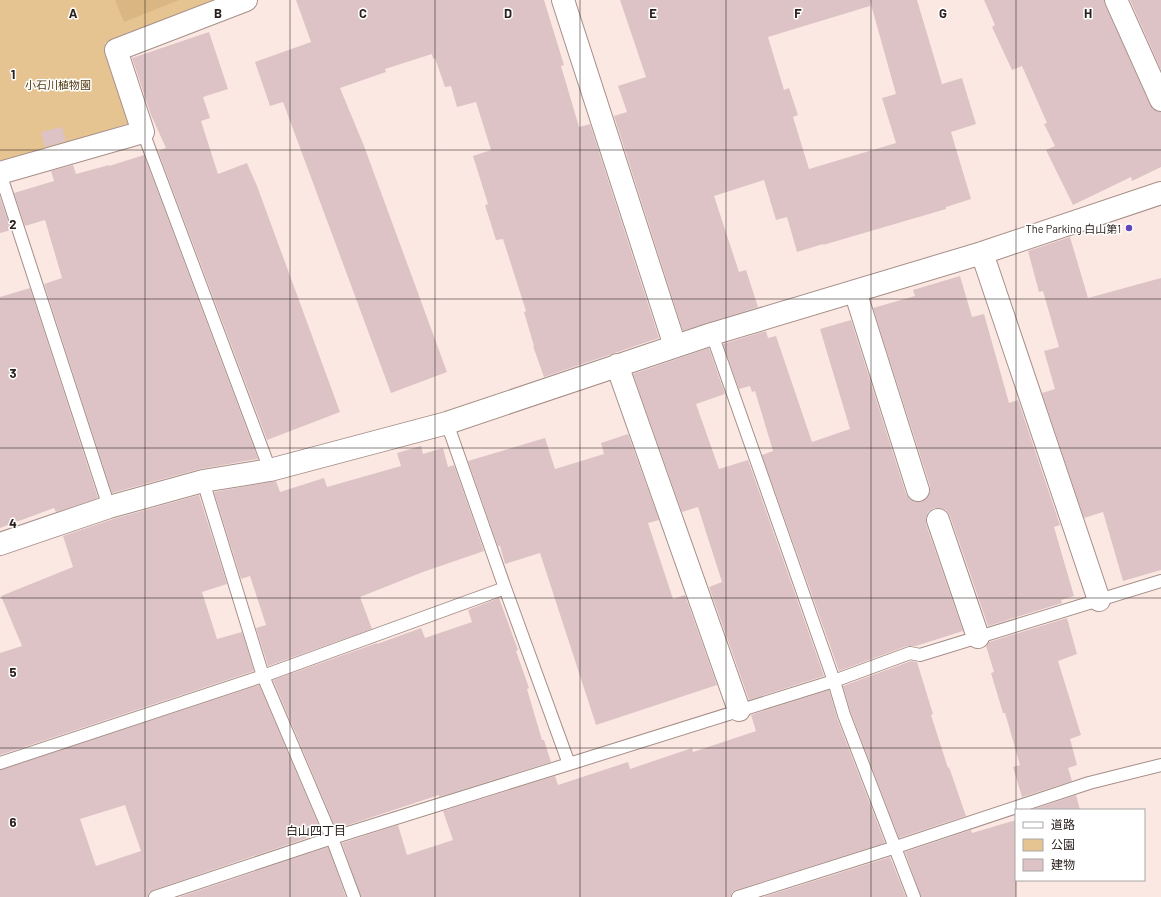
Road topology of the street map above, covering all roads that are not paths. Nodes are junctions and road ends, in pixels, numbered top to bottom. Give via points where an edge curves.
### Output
1 (246, 0) edge
2 (563, 0) edge
3 (1116, 0) edge
4 (1161, 100) edge
5 (143, 132) junction
6 (0, 173) edge
7 (1161, 193) edge
8 (982, 253) junction
9 (856, 291) junction
10 (712, 334) junction
11 (675, 346) junction
12 (617, 365) junction
13 (447, 423) junction
14 (270, 470) junction
15 (203, 481) junction
16 (918, 490) dead end
17 (109, 507) junction
18 (938, 520) dead end
19 (0, 544) edge
20 (1161, 581) edge
21 (505, 588) junction
22 (1099, 600) junction
23 (978, 637) junction
24 (263, 676) junction
25 (834, 681) junction
26 (739, 710) junction
27 (0, 764) edge
28 (569, 764) junction
29 (1161, 765) edge
30 (332, 838) junction
31 (896, 847) junction
32 (155, 897) edge
33 (354, 897) edge
34 (738, 897) edge
35 (914, 897) edge

1 - 5 street via 116,50
2 - 11 street
3 - 4 street
5 - 6 street
5 - 14 lane
6 - 17 lane
7 - 8 street
8 - 9 street
8 - 22 street
9 - 10 street
9 - 16 street
10 - 11 street
10 - 25 lane
11 - 12 street
12 - 13 street
12 - 26 street
13 - 14 street
13 - 21 lane
14 - 15 street
15 - 17 street
15 - 24 lane
17 - 19 street
18 - 23 street
20 - 22 lane
21 - 24 lane
21 - 28 lane
22 - 23 lane
23 - 25 lane via 920,655 910,653
24 - 27 lane
24 - 30 lane
25 - 26 lane
25 - 31 lane via 844,715
26 - 28 lane
28 - 30 lane
29 - 31 lane via 1089,783
30 - 32 lane
30 - 33 lane
31 - 34 lane
31 - 35 lane

